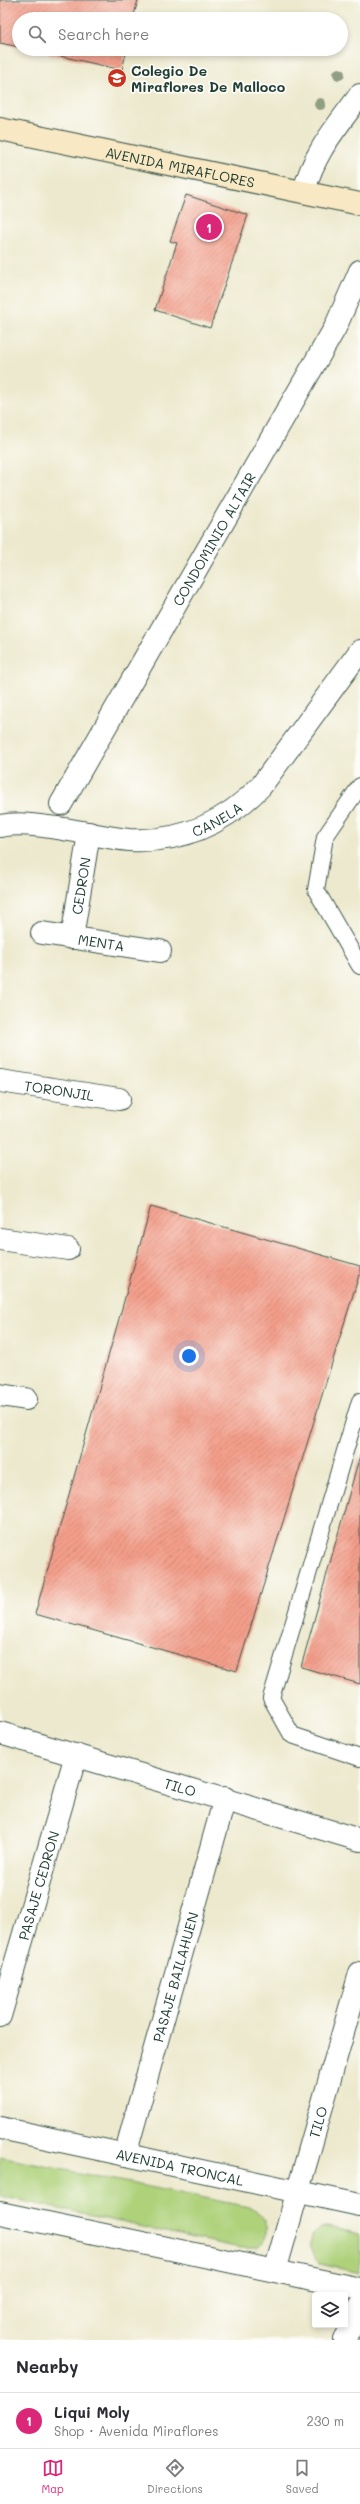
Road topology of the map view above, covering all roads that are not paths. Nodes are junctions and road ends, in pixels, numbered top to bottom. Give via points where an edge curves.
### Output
1 (360, 94) edge
2 (0, 130) edge
3 (304, 192) junction
4 (360, 204) edge
5 (360, 271) edge
6 (360, 651) edge
7 (360, 786) edge
8 (61, 804) dead end
9 (0, 826) edge
10 (89, 833) junction
11 (42, 933) dead end
12 (72, 938) junction
13 (160, 951) dead end
14 (360, 966) edge
15 (0, 1081) edge
16 (119, 1099) dead end
17 (0, 1239) edge
18 (68, 1249) dead end
19 (0, 1395) edge
20 (26, 1399) dead end
21 (360, 1402) edge
22 (0, 1733) edge
23 (76, 1755) junction
24 (360, 1758) edge
25 (225, 1798) junction
26 (360, 1840) edge
27 (360, 1973) edge
28 (0, 2016) edge
29 (0, 2128) edge
30 (125, 2155) junction
31 (296, 2191) junction
32 (360, 2205) edge
33 (0, 2213) edge
34 (275, 2271) junction
35 (360, 2289) edge
36 (360, 2307) edge
37 (345, 2340) edge

1 - 3 street via 318,152
2 - 3 main road, AVENIDA MIRAFLORES
3 - 4 main road, AVENIDA MIRAFLORES
5 - 8 street, CONDOMINIO ALTAIR via 335,328
6 - 10 street, CANELA via 261,786 224,818 191,833 154,840 129,840
7 - 14 lane via 325,837 316,890
9 - 10 street, CANELA via 29,824
10 - 12 street, CEDRON
11 - 12 street, MENTA
12 - 13 street, MENTA
15 - 16 street, TORONJIL
17 - 18 street
19 - 20 street
21 - 24 lane via 271,1698 292,1735
22 - 23 street, TILO
23 - 25 street, TILO
23 - 28 street, PASAJE CEDRON
25 - 26 street, TILO
25 - 30 street, PASAJE BAILAHUEN
27 - 31 street, TILO
29 - 30 street, AVENIDA TRONCAL
30 - 31 street, AVENIDA TRONCAL
31 - 32 street, AVENIDA TRONCAL
31 - 34 street, TILO
33 - 34 street
34 - 35 street
36 - 37 street

